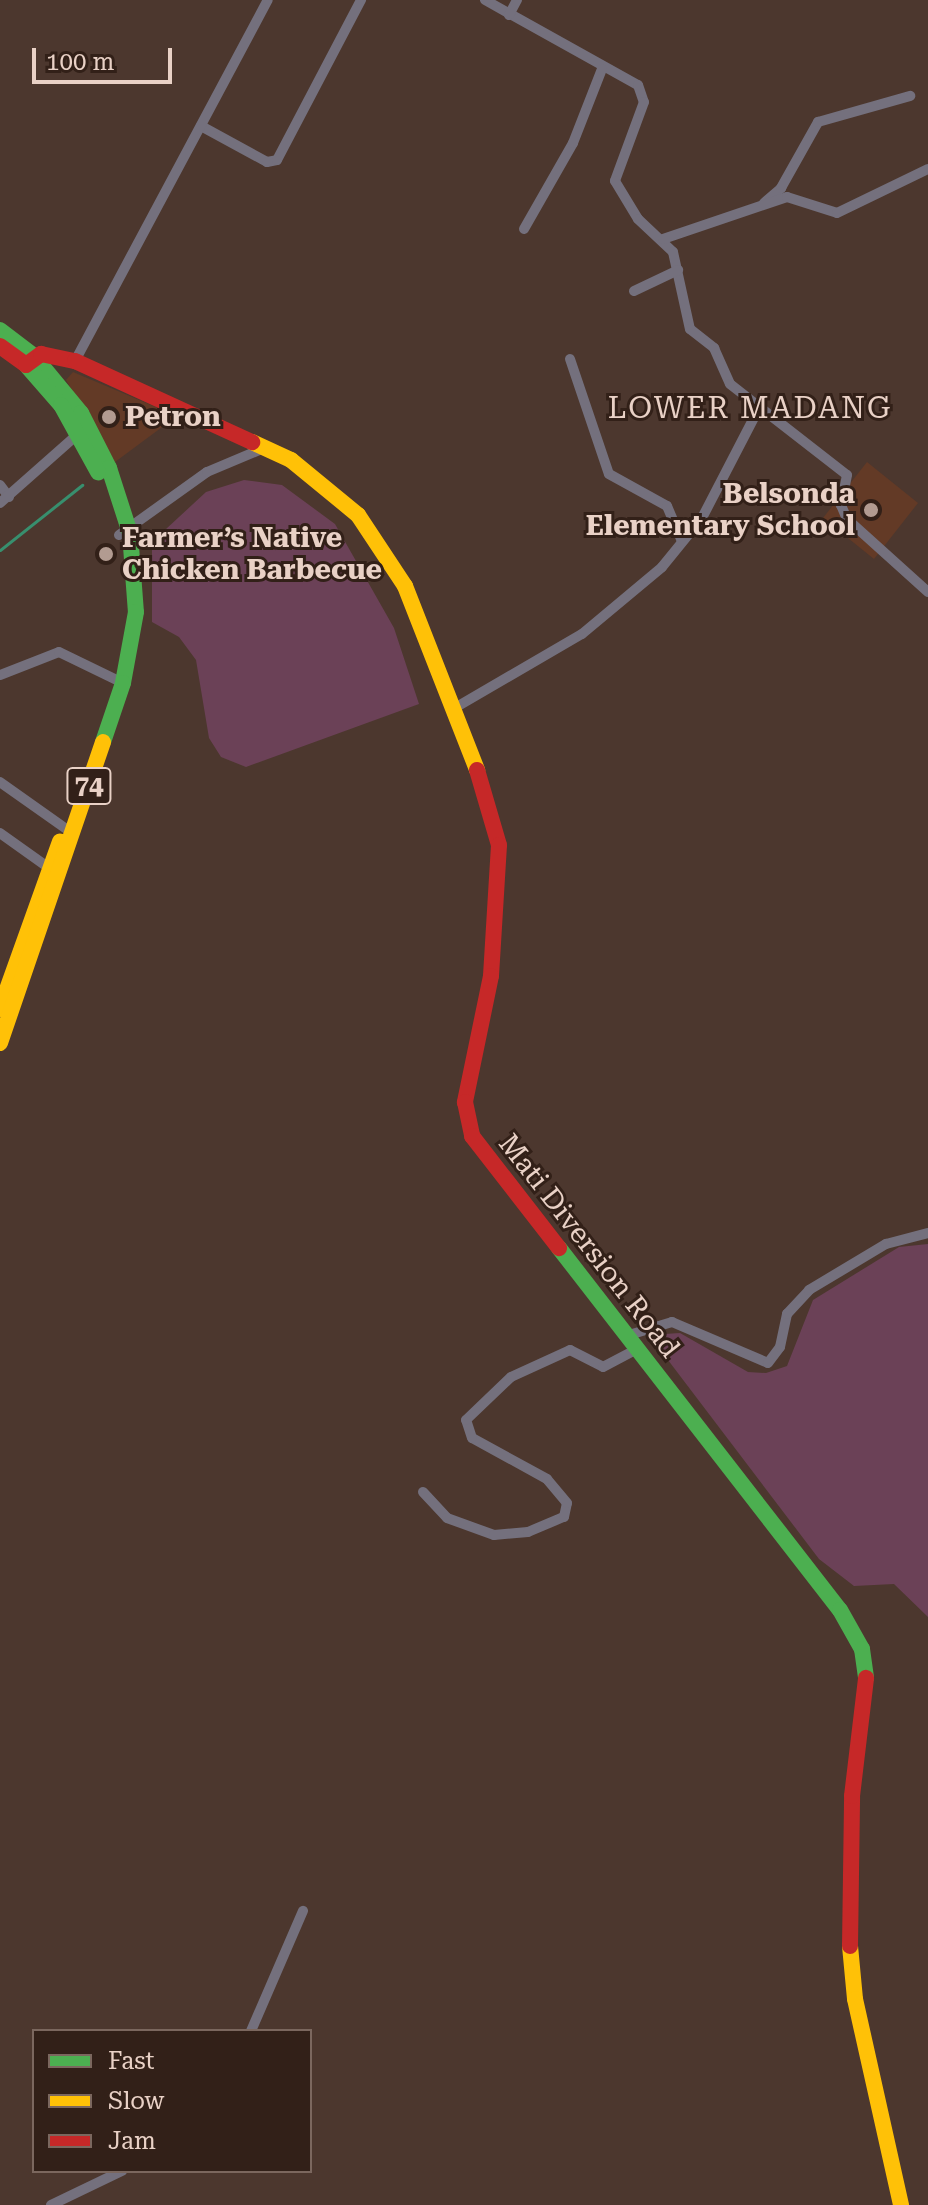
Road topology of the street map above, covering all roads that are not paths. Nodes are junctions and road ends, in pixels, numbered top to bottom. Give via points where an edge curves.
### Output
1 (268, 0) edge
2 (361, 0) edge
3 (485, 0) edge
4 (517, 0) edge
5 (509, 15) junction
6 (602, 69) junction
7 (910, 96) dead end
8 (201, 126) junction
9 (928, 169) edge
10 (761, 206) junction
11 (524, 229) dead end
12 (663, 239) junction
13 (678, 270) junction
14 (634, 291) dead end
15 (0, 330) edge
16 (0, 346) edge
17 (570, 359) dead end
18 (30, 360) junction
19 (75, 361) junction
20 (760, 406) junction
21 (79, 433) junction
22 (265, 447) junction
23 (0, 485) edge
24 (4, 500) edge
25 (124, 534) junction
26 (682, 541) junction
27 (928, 592) edge
28 (0, 675) edge
29 (118, 681) junction
30 (453, 709) junction
31 (0, 782) edge
32 (65, 828) junction
33 (0, 833) edge
34 (49, 868) junction
35 (0, 1009) edge
36 (0, 1043) edge
37 (928, 1233) edge
38 (634, 1342) junction
39 (423, 1492) dead end
40 (303, 1911) dead end
41 (252, 2029) edge
42 (118, 2173) edge
43 (51, 2205) edge
44 (901, 2205) edge

1 - 8 street
2 - 8 street via 277,160 267,162
3 - 5 street
4 - 5 street
5 - 6 street
6 - 11 street via 573,143
6 - 12 street via 631,79 643,94 615,181 638,219
7 - 10 street via 818,122 781,188
8 - 19 street
9 - 10 street via 837,213 799,197
10 - 12 street
12 - 13 street
13 - 14 street
13 - 20 street via 690,329 714,348 730,384
15 - 18 main road, 74
16 - 18 main road, 74
17 - 26 street via 609,474 667,506
18 - 19 main road, Mati Diversion Road
18 - 21 main road, 74
18 - 25 main road, 74 via 88,426
19 - 22 main road, Mati Diversion Road
20 - 26 street via 702,518
20 - 27 street via 847,475 841,505 847,519
21 - 24 street
21 - 25 main road, 74
22 - 25 street via 191,481
22 - 30 main road, Mati Diversion Road via 322,482 374,535 405,586
23 - 24 street
25 - 29 main road, 74 via 126,612
26 - 30 street via 615,610
28 - 29 street via 59,652
29 - 32 main road, 74
29 - 36 main road, 74
30 - 38 main road, Mati Diversion Road via 499,845 491,976 466,1118 485,1159
31 - 32 street
32 - 34 main road, 74
33 - 34 street
34 - 35 main road, 74
37 - 38 street via 886,1244 809,1290 787,1314 780,1347 768,1363 672,1322
38 - 39 street via 603,1367 570,1350 511,1377 466,1420 472,1438 547,1479 567,1503 564,1517 528,1532 494,1535 447,1518
38 - 44 main road, Mati Diversion Road via 840,1610 862,1649 868,1689 852,1796 846,1904 855,1999
40 - 41 street
42 - 43 street

